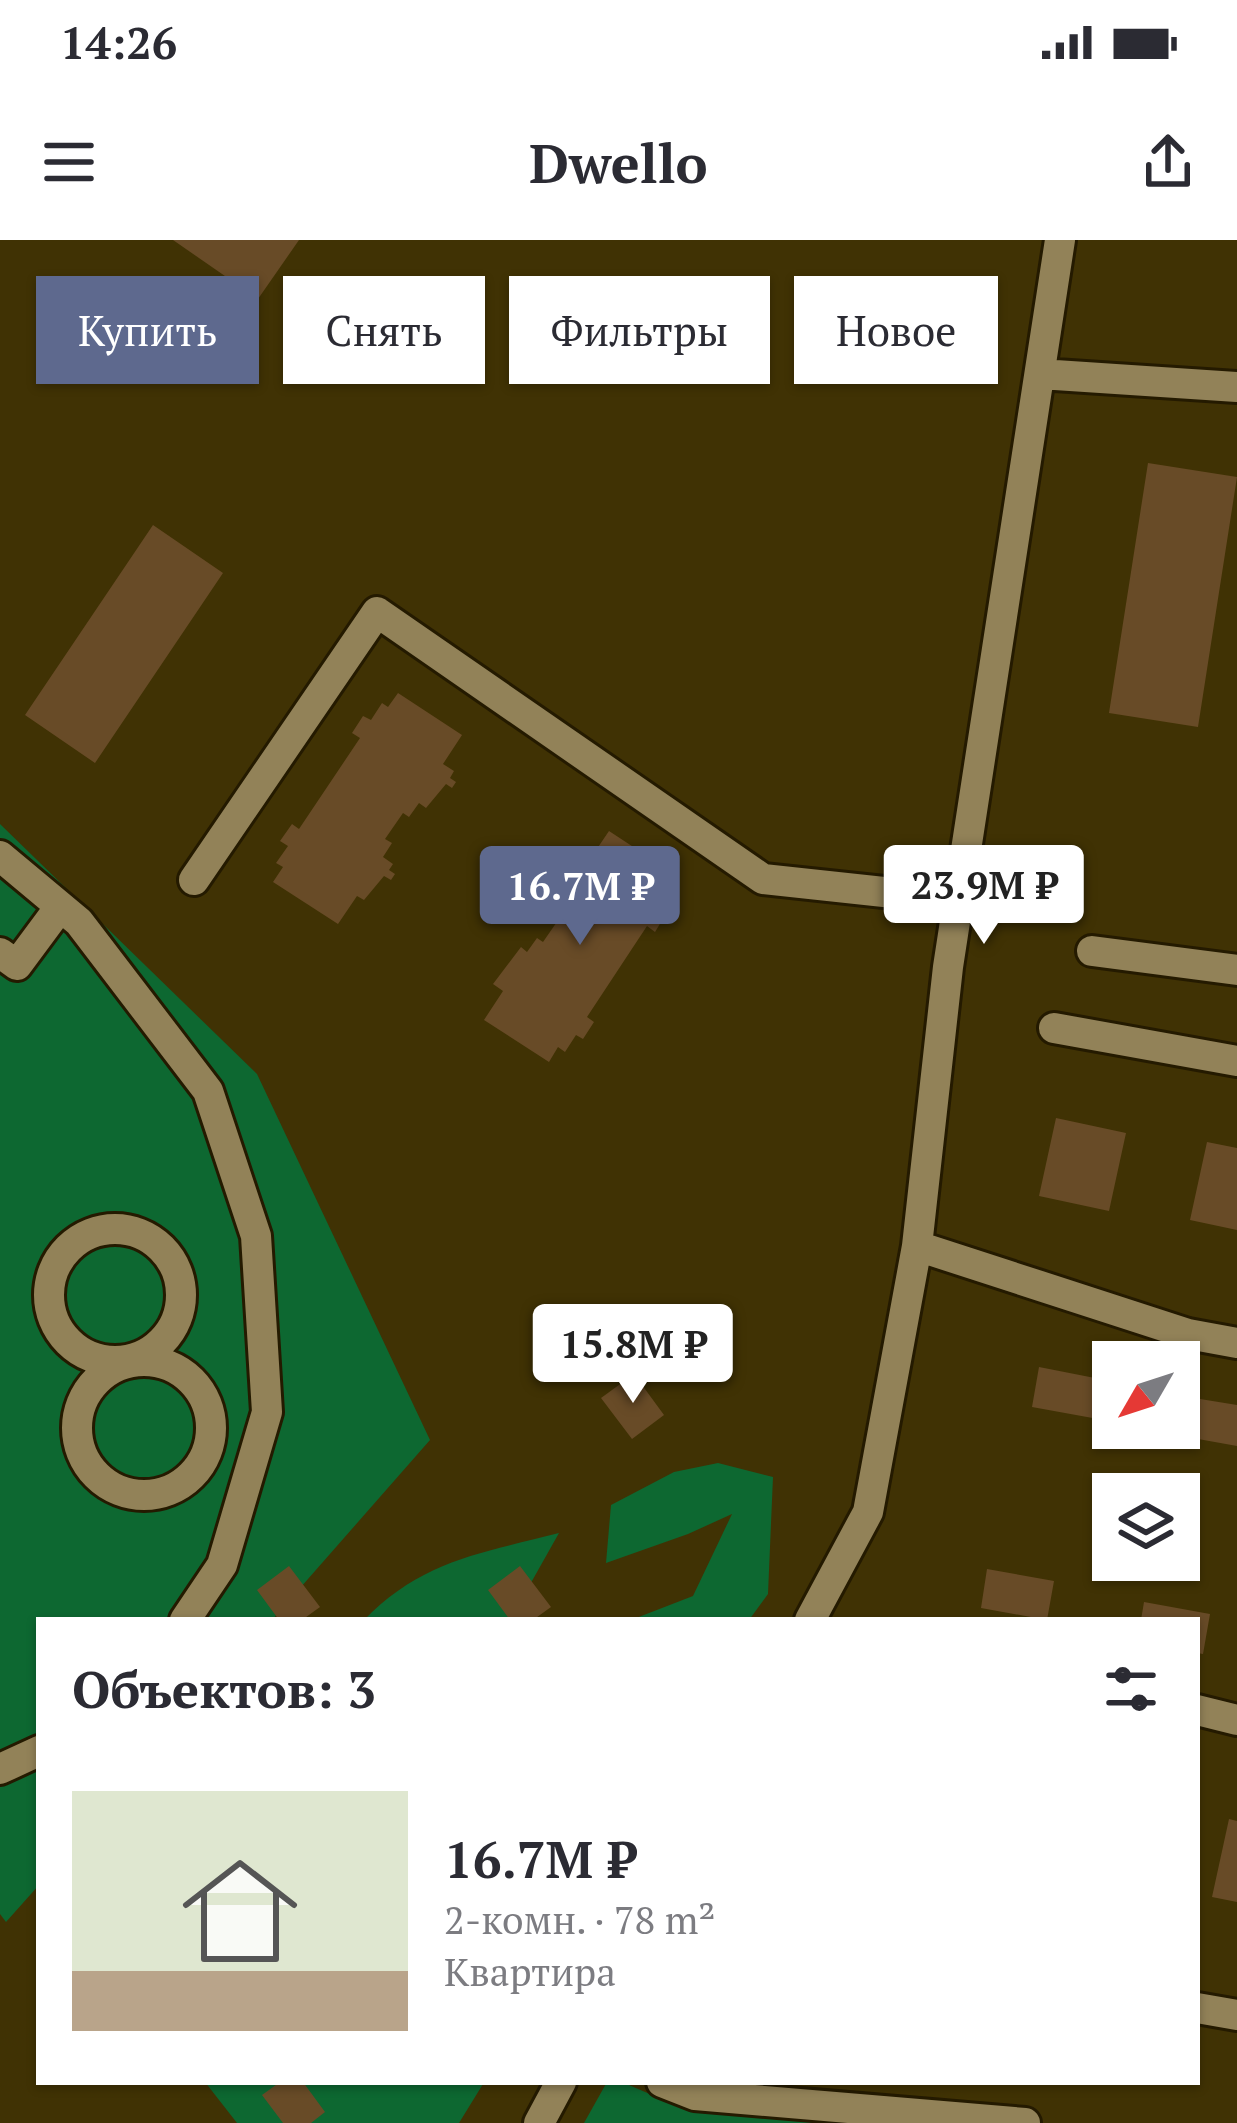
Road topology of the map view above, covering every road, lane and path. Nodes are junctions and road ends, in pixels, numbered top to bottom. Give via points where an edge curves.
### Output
1 (1060, 240) edge
2 (1040, 374) junction
3 (1237, 387) edge
4 (0, 856) edge
5 (194, 880) dead end
6 (958, 900) junction
7 (60, 907) junction
8 (1092, 950) dead end
9 (0, 952) edge
10 (1237, 970) edge
11 (1054, 1028) dead end
12 (1237, 1061) edge
13 (917, 1246) junction
14 (1237, 1343) edge
15 (131, 1360) junction
16 (187, 1617) edge
17 (812, 1617) edge
18 (1200, 1711) edge
19 (1237, 1720) edge
20 (36, 1752) edge
21 (0, 1769) edge
22 (1200, 2009) edge
23 (1237, 2015) edge
24 (559, 2085) edge
25 (670, 2085) edge
26 (539, 2123) edge
27 (1025, 2123) edge

1 - 2 street
2 - 3 street
2 - 6 street
4 - 7 street
5 - 6 street via 377,612 763,879
6 - 13 street
7 - 9 street via 17,965
7 - 16 street via 208,1091 256,1236 266,1412 222,1565
8 - 10 street
11 - 12 street
13 - 14 street
13 - 17 street via 868,1512
15 - 15 street via 80,1352 49,1309 59,1257 103,1228 151,1238 180,1277 174,1327
15 - 15 street via 180,1372 209,1411 204,1461 161,1494 109,1486 79,1443 88,1391
18 - 19 street
20 - 21 street
22 - 23 street
24 - 26 street
25 - 27 street via 695,2095

